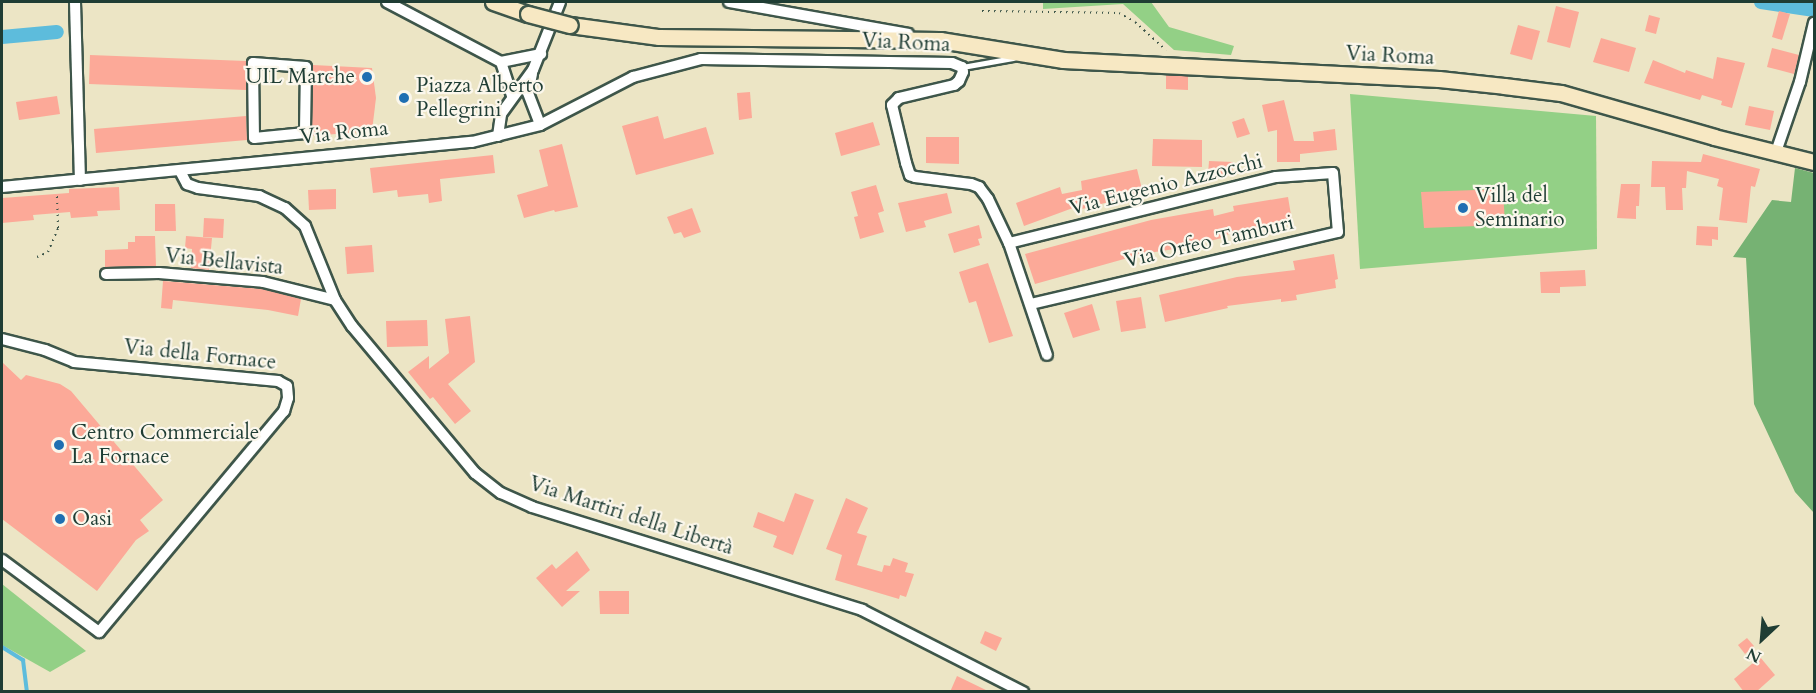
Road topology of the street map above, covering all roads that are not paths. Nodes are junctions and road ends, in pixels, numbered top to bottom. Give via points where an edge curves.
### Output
1 (75, 2) edge
2 (387, 2) edge
3 (493, 2) edge
4 (560, 2) edge
5 (729, 2) edge
6 (1815, 23) edge
7 (940, 40) junction
8 (541, 54) junction
9 (1063, 60) junction
10 (501, 62) junction
11 (962, 67) junction
12 (533, 70) junction
13 (512, 96) junction
14 (540, 125) junction
15 (306, 133) joint
16 (498, 136) junction
17 (1776, 152) junction
18 (1815, 162) edge
19 (180, 171) junction
20 (1333, 173) joint
21 (80, 180) junction
22 (2, 187) edge
23 (1009, 243) junction
24 (106, 274) dead end
25 (335, 300) junction
26 (1030, 304) junction
27 (2, 339) edge
28 (1047, 355) dead end
29 (2, 560) edge
30 (1023, 692) edge

1 - 21 street
2 - 10 street
3 - 7 main road, bridge via 570,25 659,37
4 - 8 street
5 - 7 street
6 - 17 street
7 - 9 main road
8 - 10 street
8 - 12 street
9 - 11 lane, Via Roma via 1007,58
9 - 17 main road, Via Roma via 1439,79 1561,93
10 - 13 street
11 - 14 street, Via Roma via 952,63 701,59 633,77
11 - 23 street via 963,76 954,85 899,98 892,110 910,175 979,187
12 - 13 street
12 - 14 street via 528,93
13 - 16 street via 501,114
14 - 16 street, Via Roma
15 - 15 street via 306,67 253,63 254,138
16 - 19 street, Via Roma via 472,142
17 - 18 main road, Via Roma
19 - 21 street, Via Roma
19 - 25 street, Via Martiri della Libertà via 187,184 198,188 259,196 285,208 305,226
20 - 23 street, Via Eugenio Azzocchi via 1276,177
20 - 26 street, Via Orfeo Tamburi via 1338,232
21 - 22 street, Via Roma
23 - 26 street
24 - 25 street, Via Bellavista via 159,273 263,282
25 - 30 street, Via Martiri della Libertà via 352,326 475,473 501,493 532,507 862,610
26 - 28 street
27 - 29 street, Via della Fornace via 74,362 272,379 287,386 288,398 284,411 99,632

